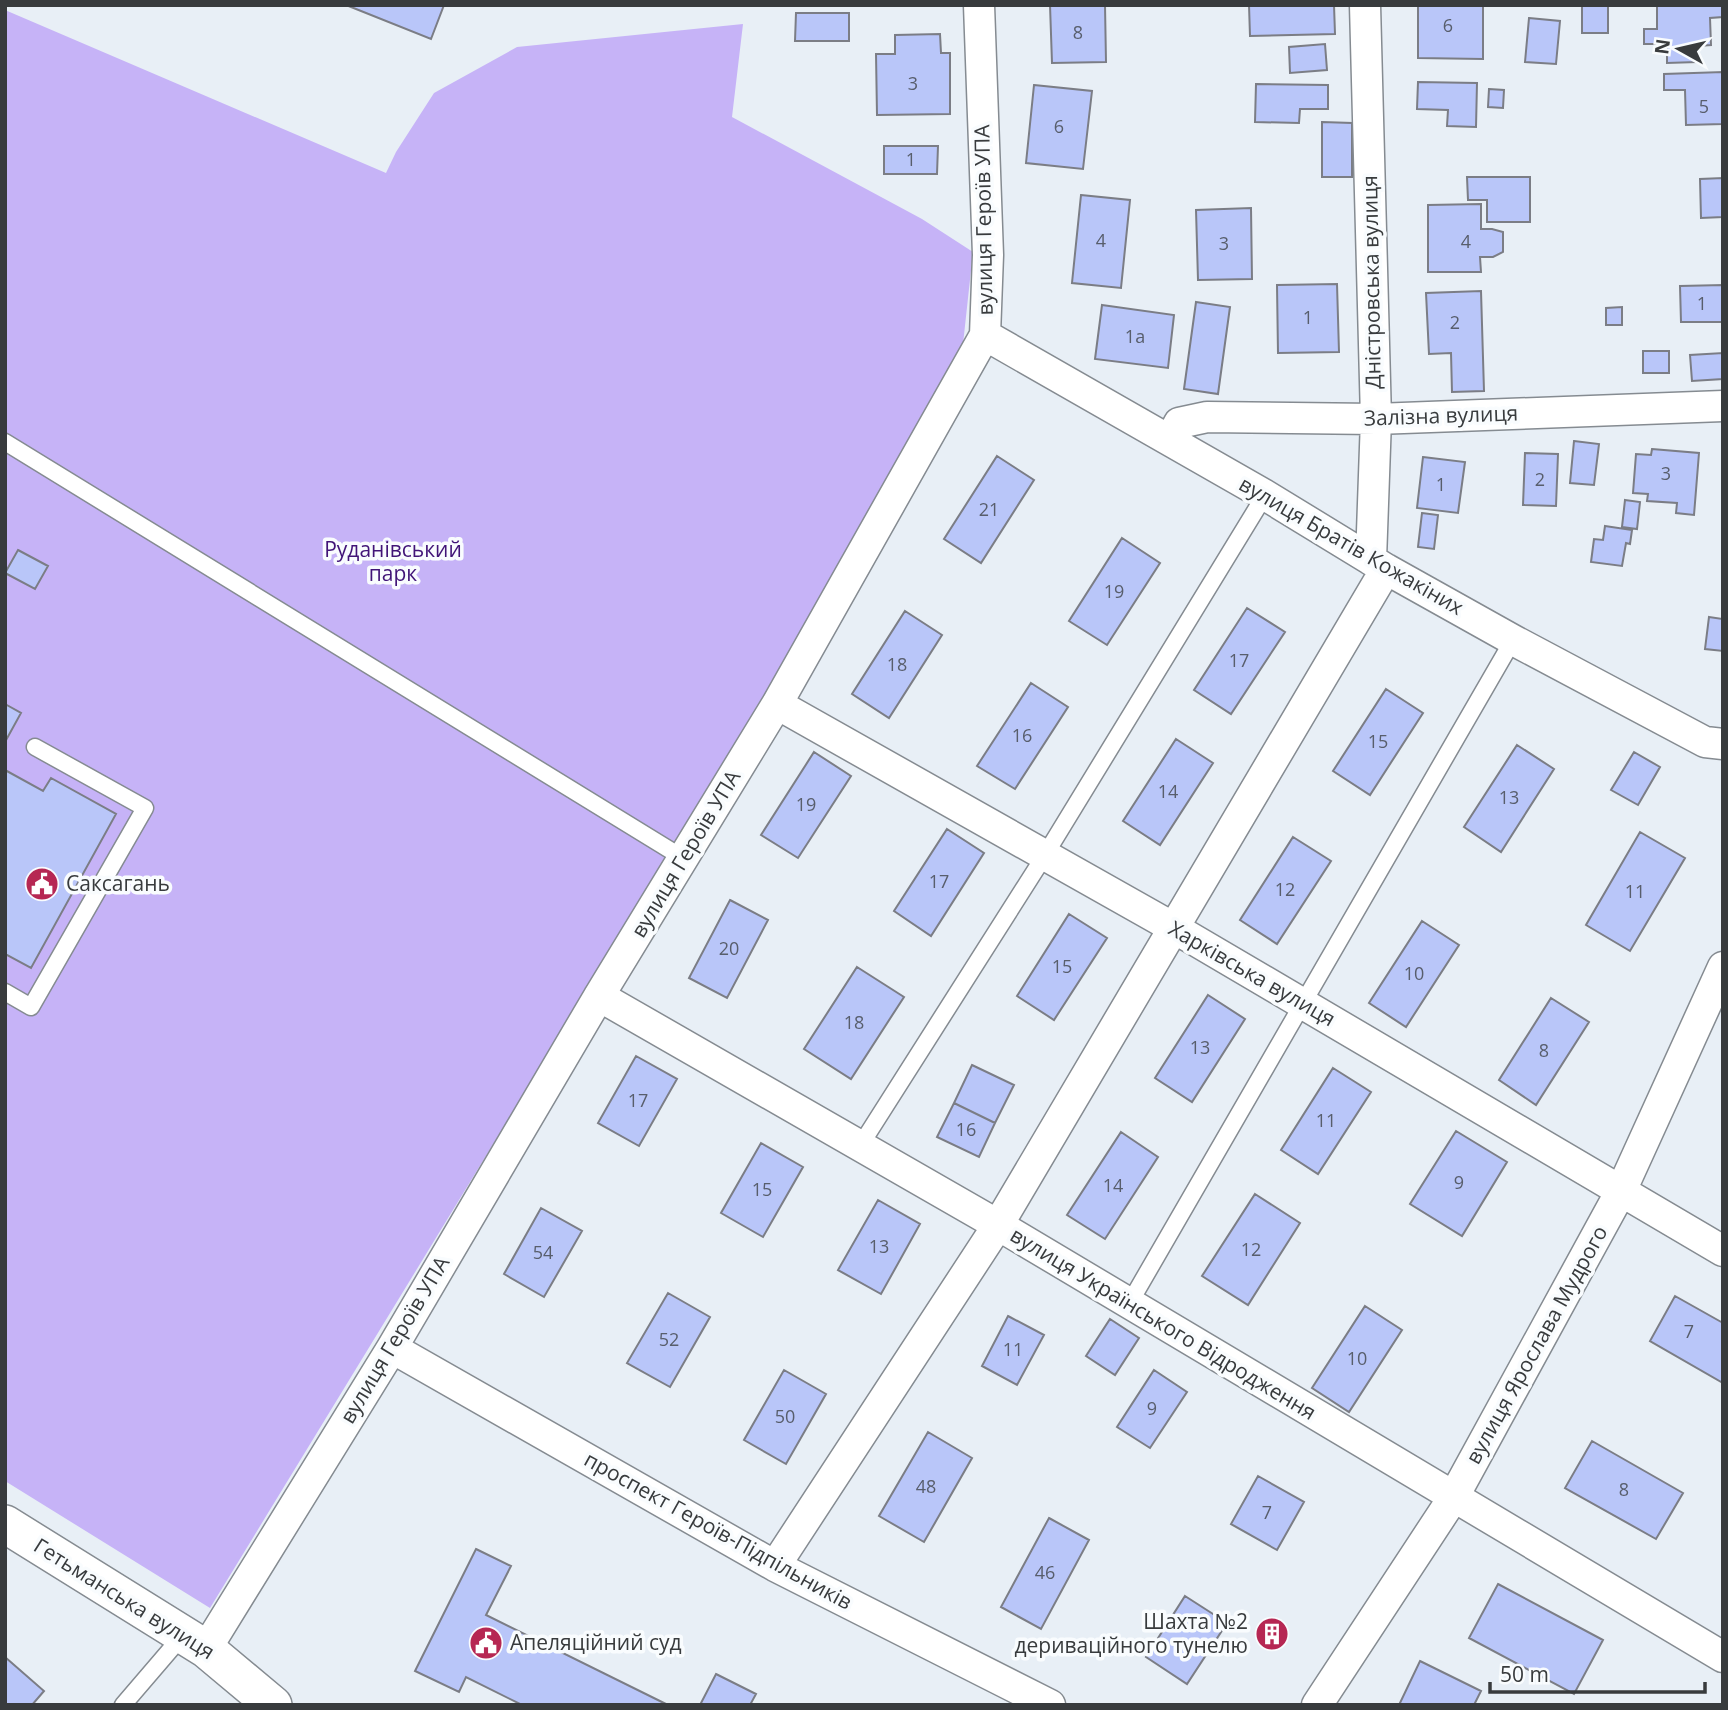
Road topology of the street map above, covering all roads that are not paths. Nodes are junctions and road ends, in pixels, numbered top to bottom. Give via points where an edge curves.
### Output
1 (979, 5) edge
2 (1365, 5) edge
3 (985, 335) junction
4 (1723, 406) edge
5 (1376, 419) junction
6 (1170, 440) junction
7 (5, 442) edge
8 (1265, 495) junction
9 (1379, 564) junction
10 (1513, 640) junction
11 (777, 704) junction
12 (1723, 744) edge
13 (35, 747) dead end
14 (1045, 855) junction
15 (683, 858) junction
16 (1174, 928) junction
17 (1723, 967) edge
18 (5, 992) edge
19 (599, 996) junction
20 (1304, 1004) junction
21 (860, 1146) junction
22 (1621, 1191) junction
23 (998, 1225) junction
24 (1723, 1251) edge
25 (1129, 1304) junction
26 (392, 1348) junction
27 (1452, 1498) junction
28 (5, 1524) edge
29 (775, 1566) junction
30 (195, 1642) junction
31 (1723, 1657) edge
32 (123, 1705) edge
33 (273, 1705) edge
34 (1049, 1705) edge
35 (1317, 1705) edge

1 - 3 street, вулиця Героїв УПА via 988,255
2 - 5 street, Дністровська вулиця
3 - 6 street, вулиця Братів Кожакіних
3 - 11 street, вулиця Героїв УПА
4 - 5 street, Залізна вулиця
5 - 6 street, Залізна вулиця via 1207,417 1179,423
5 - 9 street, Дністровська вулиця
6 - 8 street, вулиця Братів Кожакіних
7 - 15 lane
8 - 9 street, вулиця Братів Кожакіних
8 - 14 lane
9 - 10 street, вулиця Братів Кожакіних
9 - 16 street
10 - 12 street, вулиця Братів Кожакіних via 1705,742
10 - 20 lane
11 - 14 street, Харківська вулиця
11 - 15 street, вулиця Героїв УПА
13 - 18 lane via 145,808 31,1007
14 - 16 street, Харківська вулиця
14 - 21 lane
15 - 19 street, вулиця Героїв УПА
16 - 20 street, Харківська вулиця
16 - 23 street
17 - 22 street, вулиця Ярослава Мудрого
19 - 21 street, вулиця Українського Відродження
19 - 26 street, вулиця Героїв УПА
20 - 22 street, Харківська вулиця
20 - 25 lane
21 - 23 street, вулиця Українського Відродження
22 - 24 street, Харківська вулиця
22 - 27 street, вулиця Ярослава Мудрого
23 - 25 street, вулиця Українського Відродження
23 - 29 street
25 - 27 street, вулиця Українського Відродження
26 - 29 street, проспект Героїв-Підпільників
26 - 30 street, вулиця Героїв УПА
27 - 31 street, вулиця Українського Відродження
27 - 35 street, вулиця Ярослава Мудрого
28 - 30 street, Гетьманська вулиця
29 - 34 street, проспект Героїв-Підпільників
30 - 32 lane
30 - 33 street, Гетьманська вулиця

